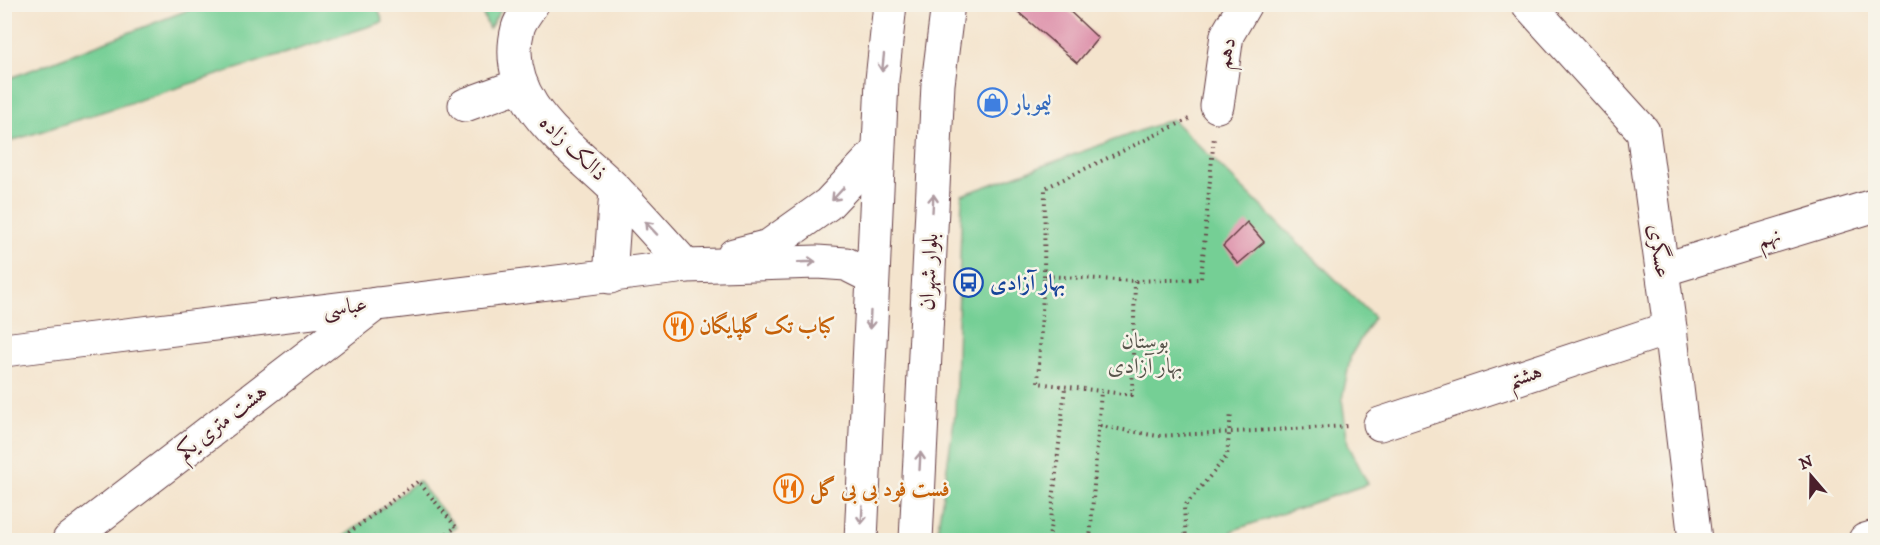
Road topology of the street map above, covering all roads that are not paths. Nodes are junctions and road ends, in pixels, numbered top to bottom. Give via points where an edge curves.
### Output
1 (532, 4) edge
2 (890, 4) edge
3 (948, 4) edge
4 (1245, 4) edge
5 (1545, 10) edge
6 (520, 85) junction
7 (465, 105) dead end
8 (1217, 106) road end
9 (878, 151) junction
10 (616, 190) junction
11 (1875, 205) edge
12 (686, 266) junction
13 (1662, 270) junction
14 (610, 277) junction
15 (872, 277) junction
16 (376, 304) junction
17 (1670, 328) junction
18 (4, 351) edge
19 (1380, 424) road end
20 (1875, 537) edge
21 (69, 540) edge
22 (861, 540) edge
23 (916, 540) edge
24 (1695, 540) edge
25 (1865, 540) edge

1 - 6 street, ذالک زاده via 519,27 515,55
2 -> 9 street
23 -> 3 street, بلوار شهران via 938,84
4 - 8 street, دهم via 1227,35
5 - 13 street, عسگری via 1643,131
6 - 7 street
6 - 10 street, ذالک زاده via 536,114
9 -> 12 street via 828,204 769,246
9 - 15 street
12 -> 10 street, ذالک زاده
10 - 14 street, ذالک زاده
11 - 13 street, نهم
12 - 14 street, عباسی
12 -> 15 street via 817,262 846,264
13 - 17 street, عسگری
14 - 16 street, عباسی
15 -> 22 street
16 - 18 street, عباسی
16 - 21 street, هشت متری یکم
17 - 19 street, هشتم
17 - 24 street, عسگری
20 - 25 street

